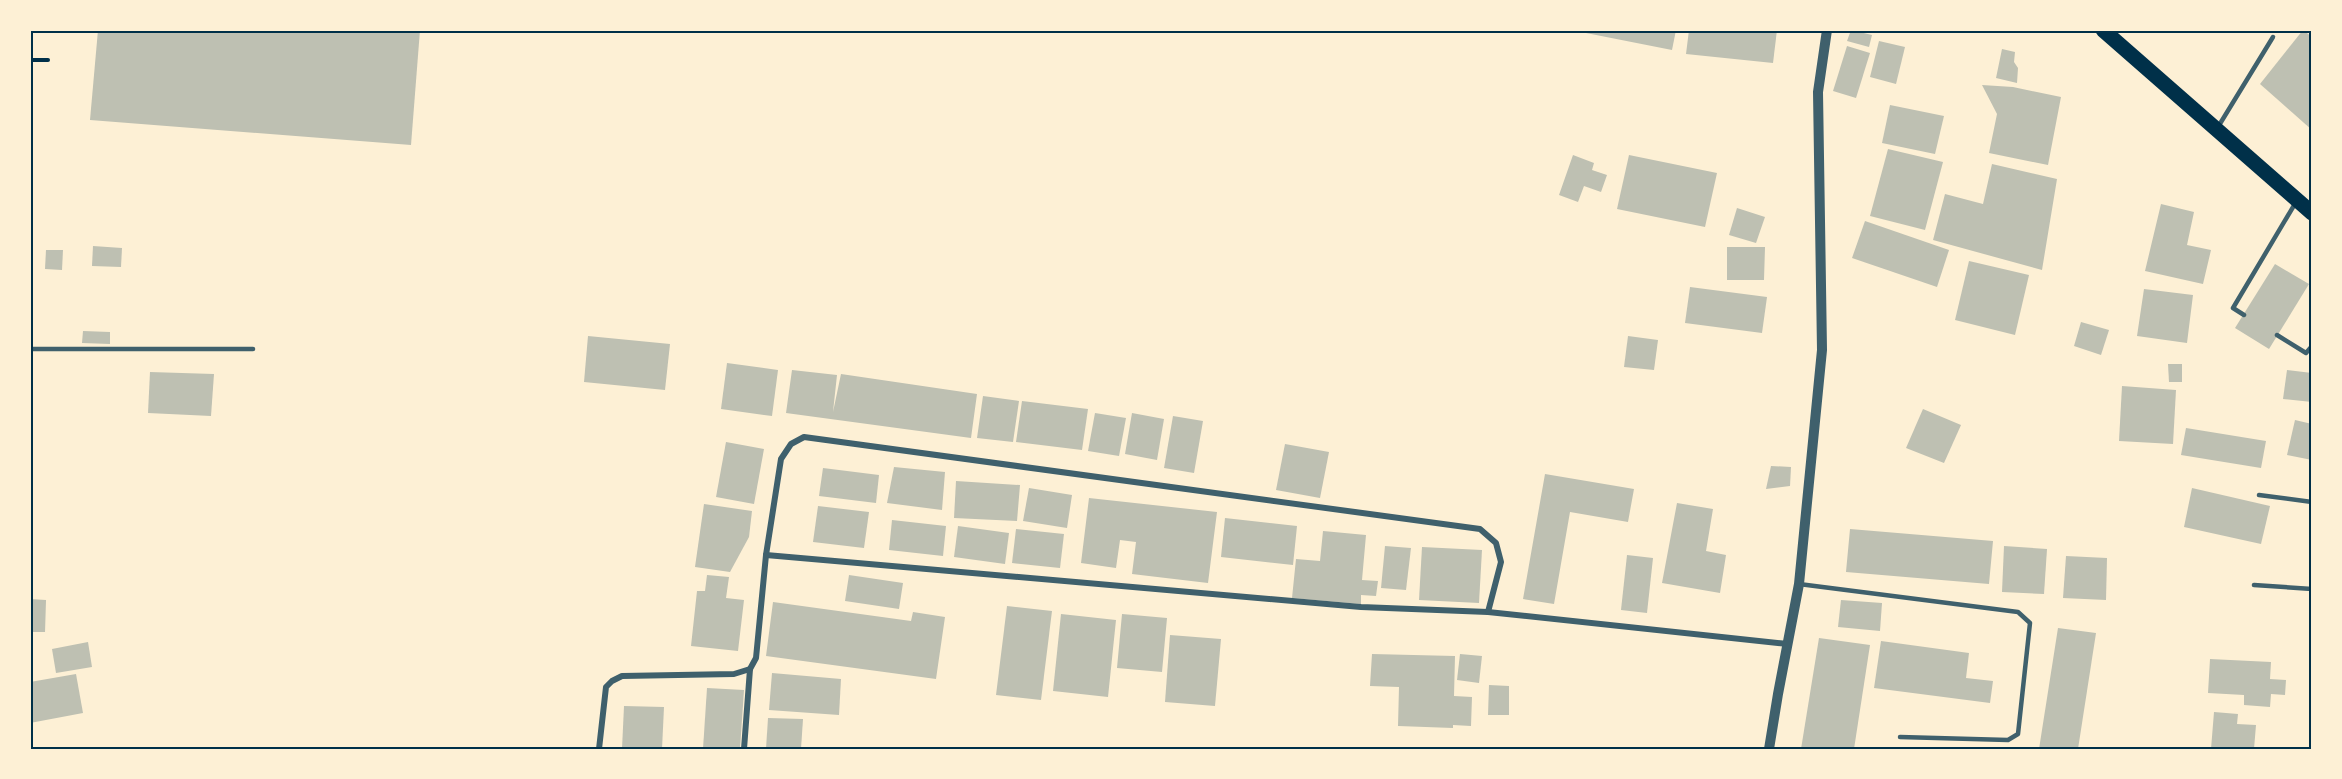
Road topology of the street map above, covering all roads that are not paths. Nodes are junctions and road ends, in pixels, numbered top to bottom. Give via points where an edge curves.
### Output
1 (1827, 30) edge
2 (2112, 33) edge
3 (2273, 37) dead end
4 (2217, 130) junction
5 (2297, 200) junction
6 (2312, 213) edge
7 (2244, 315) dead end
8 (2277, 335) dead end
9 (2312, 346) edge
10 (30, 349) edge
11 (253, 349) dead end
12 (2259, 495) dead end
13 (2312, 502) edge
14 (766, 555) junction
15 (1799, 584) junction
16 (2254, 585) dead end
17 (2312, 590) edge
18 (1488, 612) junction
19 (1789, 644) junction
20 (750, 669) junction
21 (1900, 737) dead end
22 (598, 749) edge
23 (744, 749) edge
24 (1769, 749) edge

1 - 15 street via 1818,92 1822,350
2 - 4 main road
3 - 4 lane
4 - 5 main road
5 - 6 main road
5 - 7 lane via 2233,308
8 - 9 lane via 2306,353
10 - 11 lane
12 - 13 lane
14 - 18 street via 1349,606
14 - 18 street via 781,459 791,444 804,437 1480,529 1496,543 1501,562
14 - 20 street via 756,658
15 - 19 street
15 - 21 lane via 2018,612 2030,623 2018,734 2008,740
16 - 17 lane
18 - 19 street
19 - 24 street
20 - 22 street via 734,674 622,676 612,681 606,687
20 - 23 street

